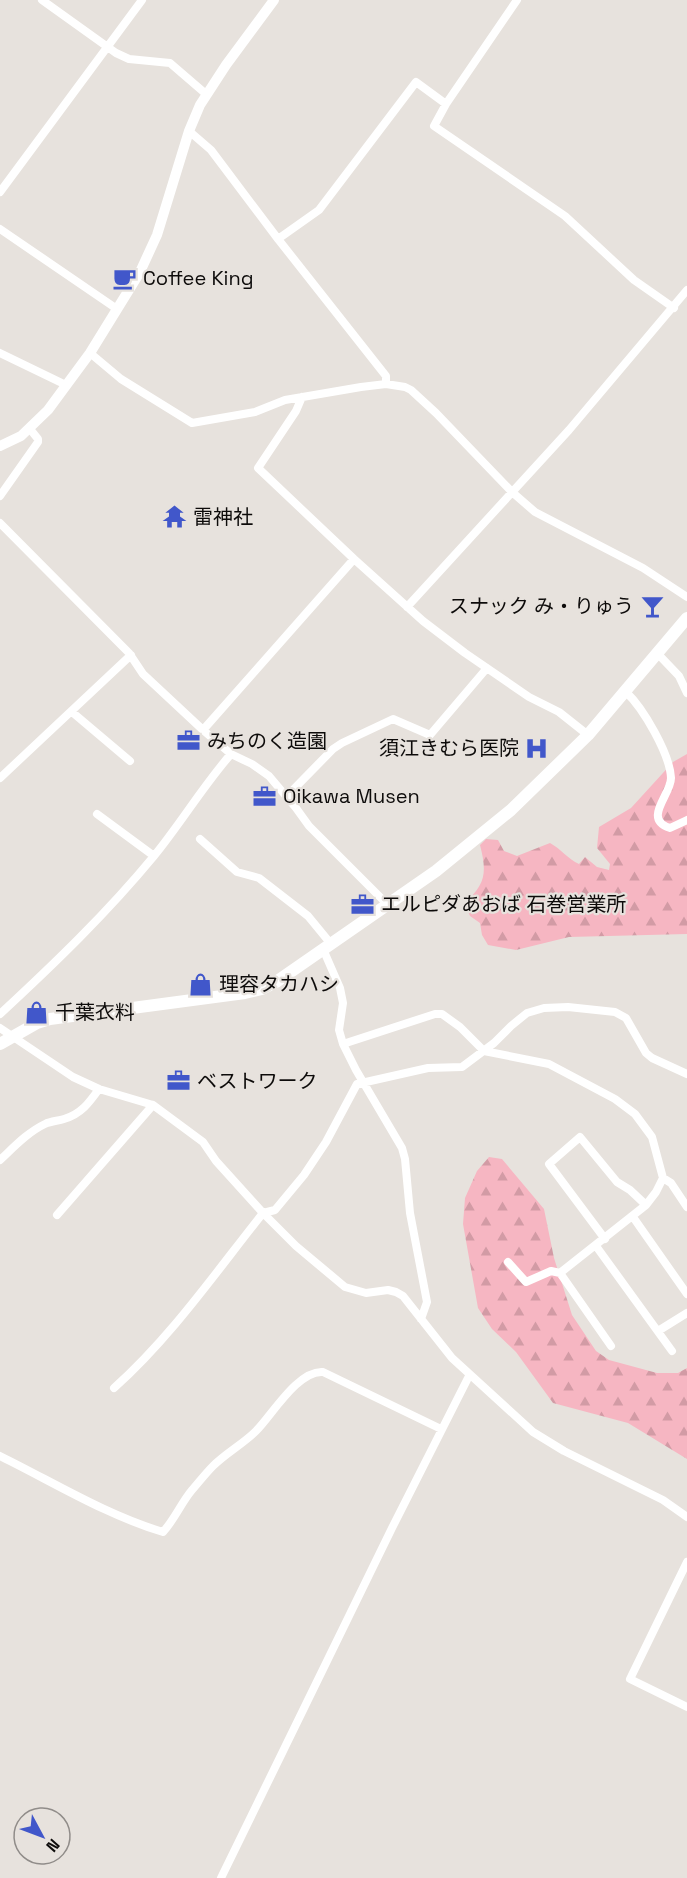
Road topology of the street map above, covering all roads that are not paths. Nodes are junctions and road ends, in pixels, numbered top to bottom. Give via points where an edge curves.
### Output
1 (42, 0) edge
2 (142, 0) edge
3 (274, 0) edge
4 (517, 0) edge
5 (107, 47) junction
6 (206, 94) junction
7 (446, 104) junction
8 (189, 131) junction
9 (0, 192) edge
10 (0, 229) edge
11 (278, 239) junction
12 (687, 290) edge
13 (674, 308) junction
14 (117, 309) junction
15 (0, 353) edge
16 (90, 353) junction
17 (387, 384) junction
18 (66, 385) junction
19 (302, 397) junction
20 (30, 429) junction
21 (0, 446) edge
22 (512, 492) junction
23 (0, 496) edge
24 (0, 523) edge
25 (354, 559) junction
26 (687, 597) edge
27 (407, 607) junction
28 (687, 618) edge
29 (657, 653) junction
30 (130, 656) junction
31 (487, 668) junction
32 (626, 692) junction
33 (687, 693) edge
34 (72, 712) junction
35 (203, 730) junction
36 (588, 735) junction
37 (231, 754) junction
38 (129, 761) dead end
39 (0, 778) edge
40 (286, 797) junction
41 (97, 814) dead end
42 (687, 820) edge
43 (200, 839) dead end
44 (154, 856) junction
45 (387, 904) junction
46 (327, 947) junction
47 (0, 1014) edge
48 (0, 1028) edge
49 (6, 1040) edge
50 (343, 1044) junction
51 (484, 1051) junction
52 (687, 1074) edge
53 (363, 1082) junction
54 (99, 1089) junction
55 (153, 1105) junction
56 (0, 1160) edge
57 (663, 1178) junction
58 (646, 1205) junction
59 (687, 1207) edge
60 (263, 1213) junction
61 (57, 1215) dead end
62 (633, 1217) junction
63 (605, 1239) junction
64 (596, 1246) junction
65 (508, 1262) dead end
66 (560, 1273) junction
67 (687, 1294) edge
68 (687, 1313) edge
69 (421, 1319) junction
70 (658, 1331) junction
71 (612, 1346) dead end
72 (672, 1351) dead end
73 (469, 1376) junction
74 (114, 1388) dead end
75 (441, 1429) junction
76 (0, 1456) edge
77 (687, 1517) edge
78 (687, 1562) edge
79 (687, 1707) edge
80 (221, 1878) edge

1 - 5 street
2 - 5 street
3 - 6 main road
4 - 7 street
5 - 6 street via 129,59 170,63
5 - 9 street
6 - 8 main road
7 - 11 street via 416,82 319,210
7 - 13 street via 434,126 565,216 634,280
8 - 11 street via 212,150
8 - 14 main road via 150,254
10 - 14 street
11 - 17 street via 386,376
12 - 13 street
13 - 22 street
14 - 16 main road
15 - 18 street
16 - 18 main road
16 - 19 street via 127,383 192,423 255,412
17 - 19 street
17 - 22 street via 411,390
18 - 20 main road
19 - 25 street via 258,468
20 - 21 main road
20 - 23 street via 38,442
22 - 26 street via 535,512 643,568
22 - 27 street
24 - 30 street
25 - 27 street
25 - 35 street
27 - 31 street
28 - 29 highway
29 - 32 highway
29 - 33 street via 679,676
30 - 34 street
30 - 35 street via 143,674
31 - 36 street via 559,712
31 - 40 street via 430,735 393,719 333,749
32 - 36 highway
32 - 42 street via 647,718 670,770 670,787 658,809 658,818 670,828
34 - 38 street
34 - 39 street
35 - 37 street
36 - 45 highway via 511,810 436,871
37 - 40 street via 269,776
37 - 44 street
40 - 45 street via 309,826
41 - 44 street
43 - 46 street via 237,872 260,878 308,916
44 - 47 street via 82,936
45 - 46 highway
46 - 49 highway via 262,989 50,1019
46 - 50 street via 343,1003 339,1030
48 - 49 street
49 - 54 street
50 - 51 street via 442,1014
50 - 53 street
51 - 52 street via 527,1013 544,1008 599,1009 626,1018 646,1053
51 - 53 street via 462,1066 428,1068
51 - 57 street via 549,1064 615,1099 634,1114 652,1137
53 - 60 street via 357,1084 304,1175 275,1210
53 - 69 street via 405,1159 410,1213 427,1302
54 - 55 street
54 - 56 street via 80,1112 47,1123
55 - 60 street via 203,1142
55 - 61 street
57 - 58 street
57 - 59 street
58 - 62 street
58 - 63 street via 617,1182 580,1137 549,1164
60 - 69 street via 345,1287 366,1293 396,1292
60 - 74 street via 181,1316
62 - 63 street
62 - 67 street
63 - 64 street
64 - 66 street
64 - 70 street
65 - 66 street via 526,1282 552,1271
66 - 71 street
68 - 70 street
69 - 73 street
70 - 72 street
73 - 75 street
73 - 77 street via 545,1441 663,1500
75 - 76 street via 316,1371 280,1400 255,1431 213,1465 163,1532 119,1516
75 - 80 street
78 - 79 street via 630,1679

